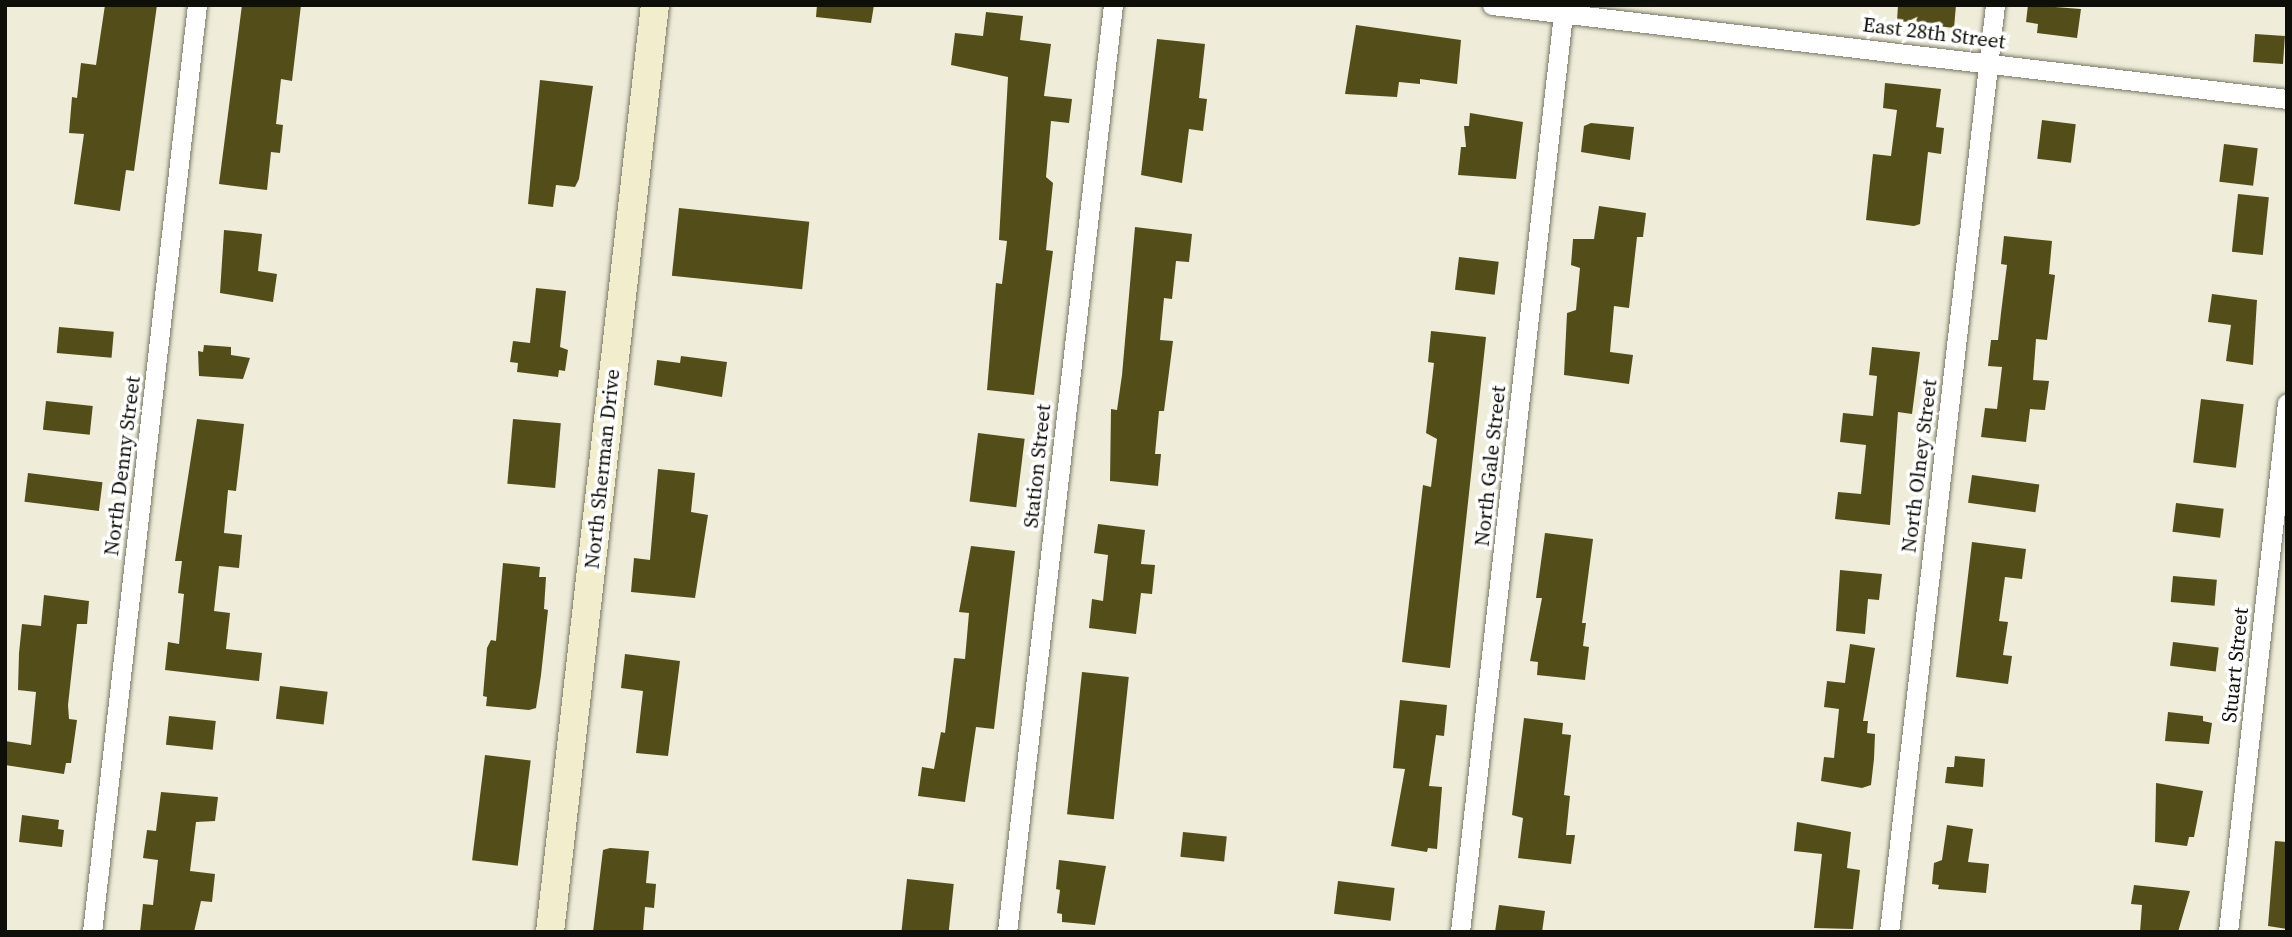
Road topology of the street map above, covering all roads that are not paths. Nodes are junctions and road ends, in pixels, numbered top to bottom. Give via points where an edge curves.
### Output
1 (197, 5) edge
2 (655, 5) edge
3 (1112, 5) edge
4 (1492, 5) edge
5 (1995, 5) edge
6 (1564, 9) edge
7 (1988, 62) junction
8 (2287, 99) edge
9 (2287, 403) edge
10 (92, 932) edge
11 (550, 932) edge
12 (1007, 932) edge
13 (1461, 932) edge
14 (1889, 932) edge
15 (2228, 932) edge

1 - 10 street, North Denny Street
2 - 11 main road, North Sherman Drive
3 - 12 street, Station Street
4 - 6 street, East 28th Street
5 - 7 street, North Olney Street
6 - 7 street, East 28th Street
6 - 13 street, North Gale Street
7 - 8 street, East 28th Street
7 - 14 street, North Olney Street
9 - 15 street, Stuart Street

